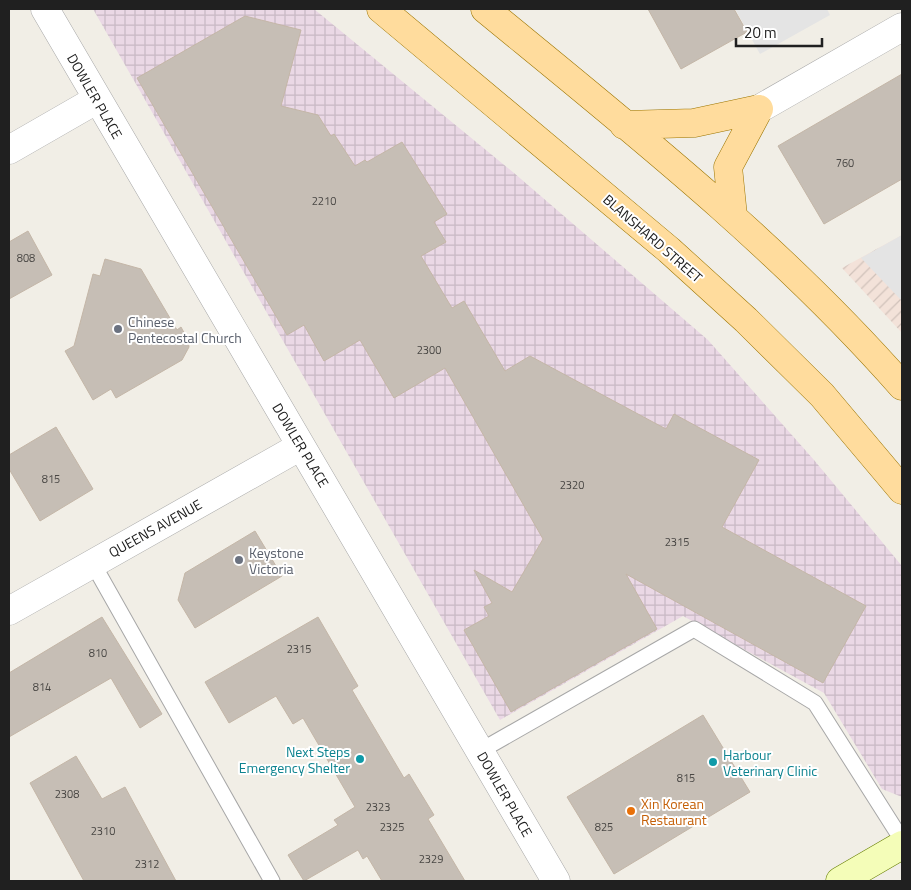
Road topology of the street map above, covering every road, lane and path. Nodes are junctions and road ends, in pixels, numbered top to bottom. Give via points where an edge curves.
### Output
1 (45, 9) edge
2 (381, 9) edge
3 (485, 9) edge
4 (902, 27) edge
5 (96, 100) junction
6 (758, 109) junction
7 (624, 125) junction
8 (9, 150) edge
9 (733, 216) junction
10 (902, 386) edge
11 (301, 446) junction
12 (902, 490) edge
13 (92, 562) junction
14 (9, 611) edge
15 (480, 752) junction
16 (902, 840) edge
17 (902, 845) edge
18 (272, 881) edge
19 (556, 881) edge
20 (840, 881) edge

1 - 5 street, DOWLER PLACE
2 - 12 main road, BLANSHARD STREET via 669,250 746,320 822,395
3 - 7 main road
4 - 6 street
5 - 8 street
5 - 11 street, DOWLER PLACE
6 - 7 main road via 694,124
6 - 9 main road via 728,167
7 - 9 main road
9 - 10 main road via 807,284
11 - 13 street, QUEENS AVENUE
11 - 15 street, DOWLER PLACE
13 - 14 street, QUEENS AVENUE
13 - 18 lane
15 - 16 lane via 694,629 815,703
15 - 19 street, DOWLER PLACE
17 - 20 main road

